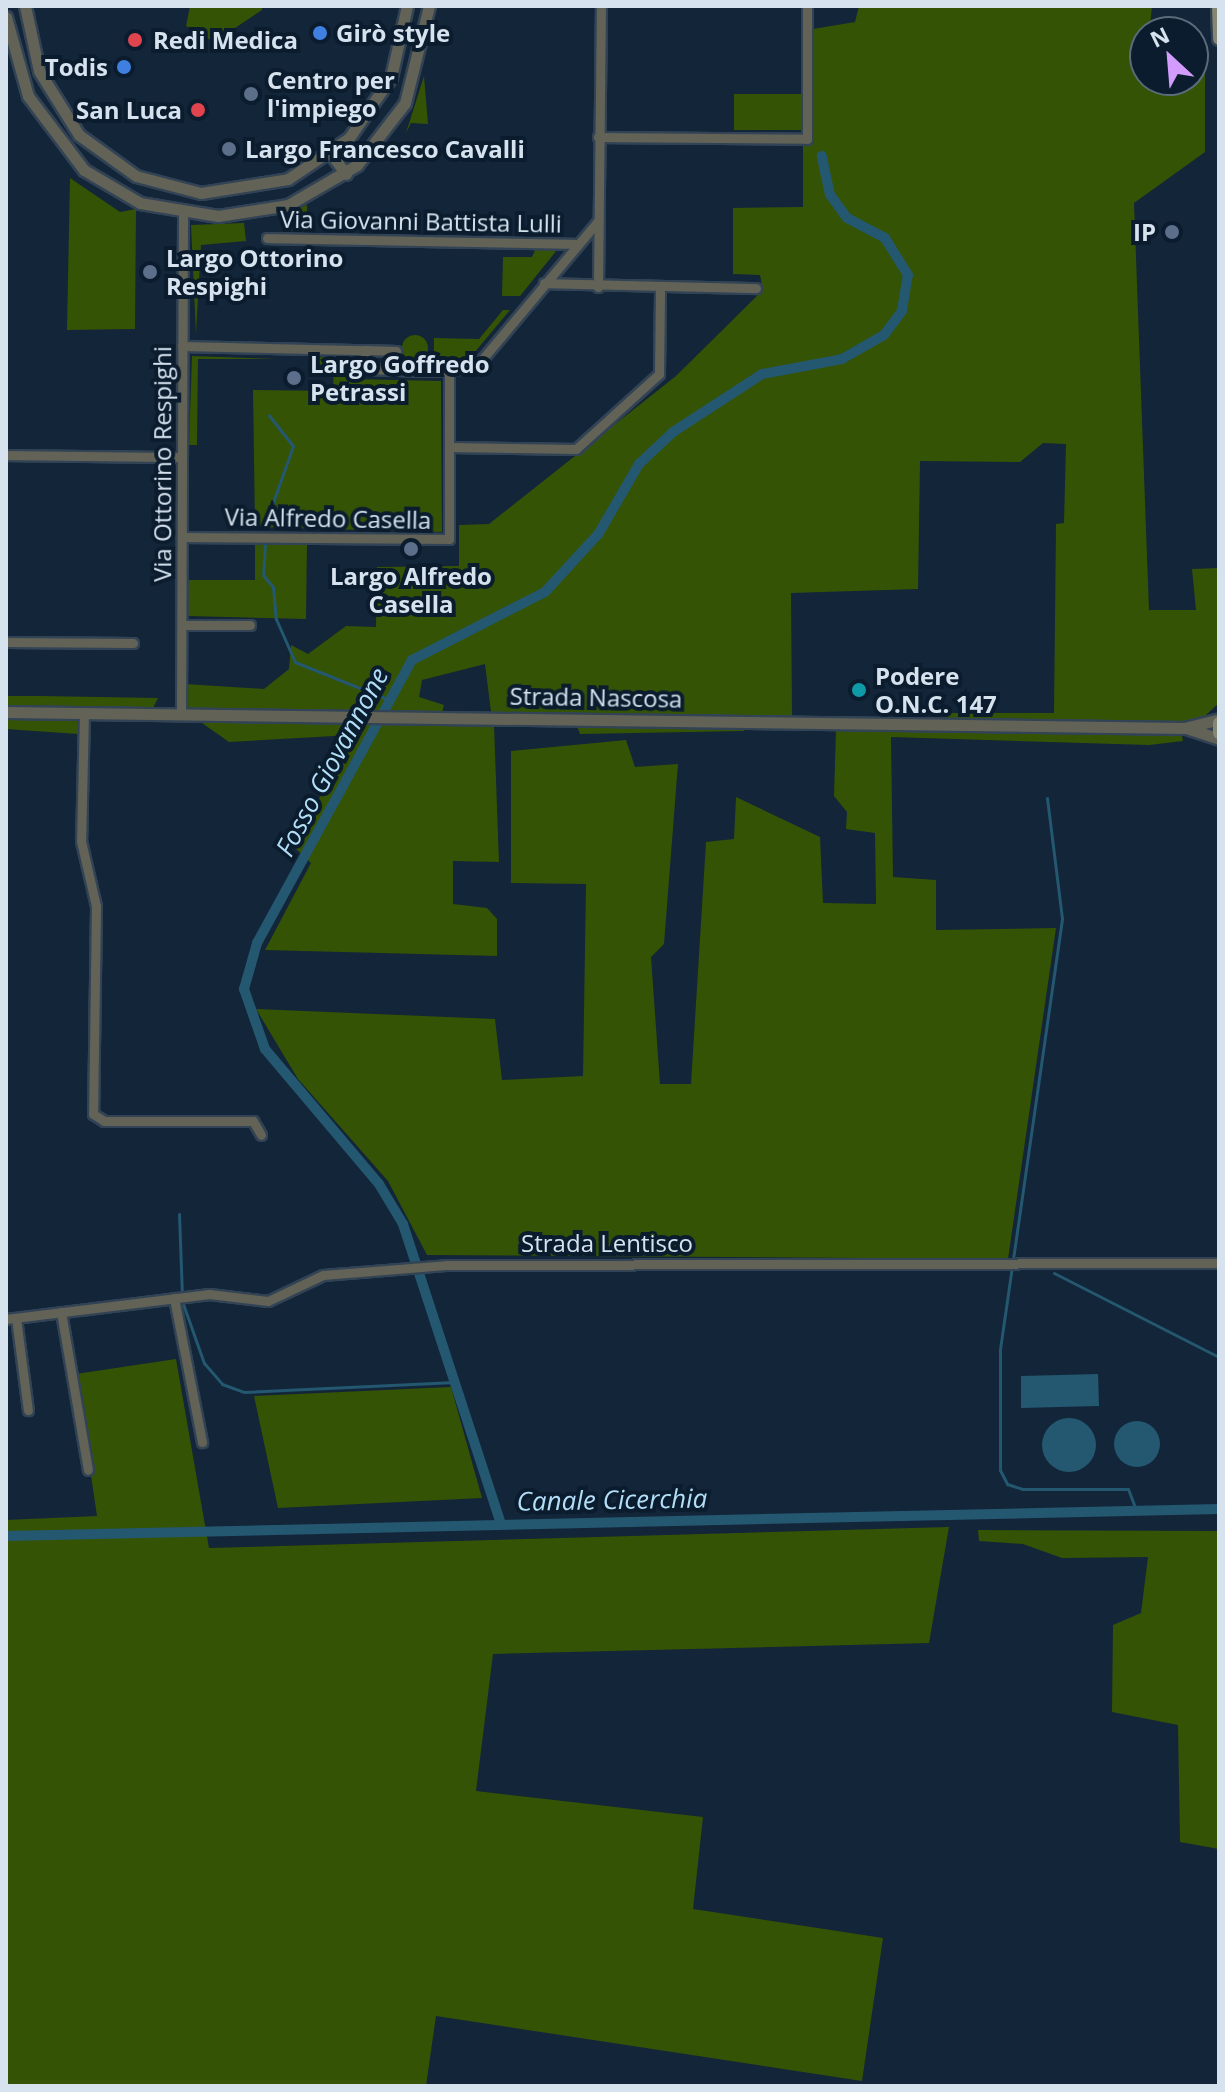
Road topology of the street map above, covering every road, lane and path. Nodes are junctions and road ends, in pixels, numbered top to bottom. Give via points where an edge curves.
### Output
1 (25, 6) edge
2 (407, 6) edge
3 (429, 6) edge
4 (601, 6) edge
5 (807, 6) edge
6 (1218, 6) edge
7 (6, 17) edge
8 (1219, 39) edge
9 (63, 117) junction
10 (48, 130) junction
11 (598, 137) junction
12 (331, 154) junction
13 (346, 174) junction
14 (183, 213) junction
15 (597, 222) junction
16 (267, 238) dead end
17 (575, 244) junction
18 (544, 283) junction
19 (598, 287) junction
20 (660, 287) junction
21 (756, 288) dead end
22 (182, 346) junction
23 (365, 350) junction
24 (395, 370) junction
25 (449, 371) junction
26 (449, 447) junction
27 (6, 455) edge
28 (182, 457) junction
29 (182, 537) junction
30 (182, 625) junction
31 (250, 625) dead end
32 (6, 642) edge
33 (133, 643) dead end
34 (6, 712) edge
35 (84, 713) junction
36 (181, 715) junction
37 (1219, 721) edge
38 (1184, 728) junction
39 (1219, 736) edge
40 (261, 1135) dead end
41 (1219, 1263) edge
42 (174, 1298) junction
43 (61, 1312) junction
44 (11, 1318) edge
45 (28, 1410) dead end
46 (202, 1442) dead end
47 (88, 1470) dead end

1 - 9 street via 39,71
2 - 12 street via 381,98
3 - 13 street via 405,103
4 - 11 street
5 - 11 street via 807,139
6 - 8 main road
7 - 10 street via 19,78
9 - 10 street
9 - 12 street via 115,165 189,192 269,186
10 - 14 street via 110,188
11 - 15 street
12 - 13 street
13 - 14 street via 262,212
14 - 22 street, Via Ottorino Respighi
15 - 17 street
15 - 19 street
16 - 17 street, Via Giovanni Battista Lulli
17 - 18 street
18 - 19 street
18 - 25 street via 479,364
19 - 20 street
20 - 21 street
20 - 26 street via 659,374 576,449
22 - 23 street
22 - 28 street, Via Ottorino Respighi
23 - 24 street via 396,351
23 - 24 street via 364,369
24 - 25 street
25 - 26 street, Via Alfredo Casella
26 - 29 street, Via Alfredo Casella via 449,539
27 - 28 street
28 - 29 street, Via Ottorino Respighi
29 - 30 street, Via Ottorino Respighi
30 - 31 street
30 - 36 street, Via Ottorino Respighi
32 - 33 street
34 - 35 street, Strada Nascosa
35 - 36 street, Strada Nascosa
35 - 40 street via 81,841 96,906 93,1114 104,1121 253,1121
36 - 38 street, Strada Nascosa
37 - 38 street, Strada Nascosa
37 - 39 main road
38 - 39 street, Strada Nascosa
41 - 42 street, Strada Lentisco via 430,1266 315,1277 268,1301
42 - 43 street, Strada Lentisco
42 - 46 street
43 - 44 street, Strada Lentisco
43 - 47 street
44 - 45 street

